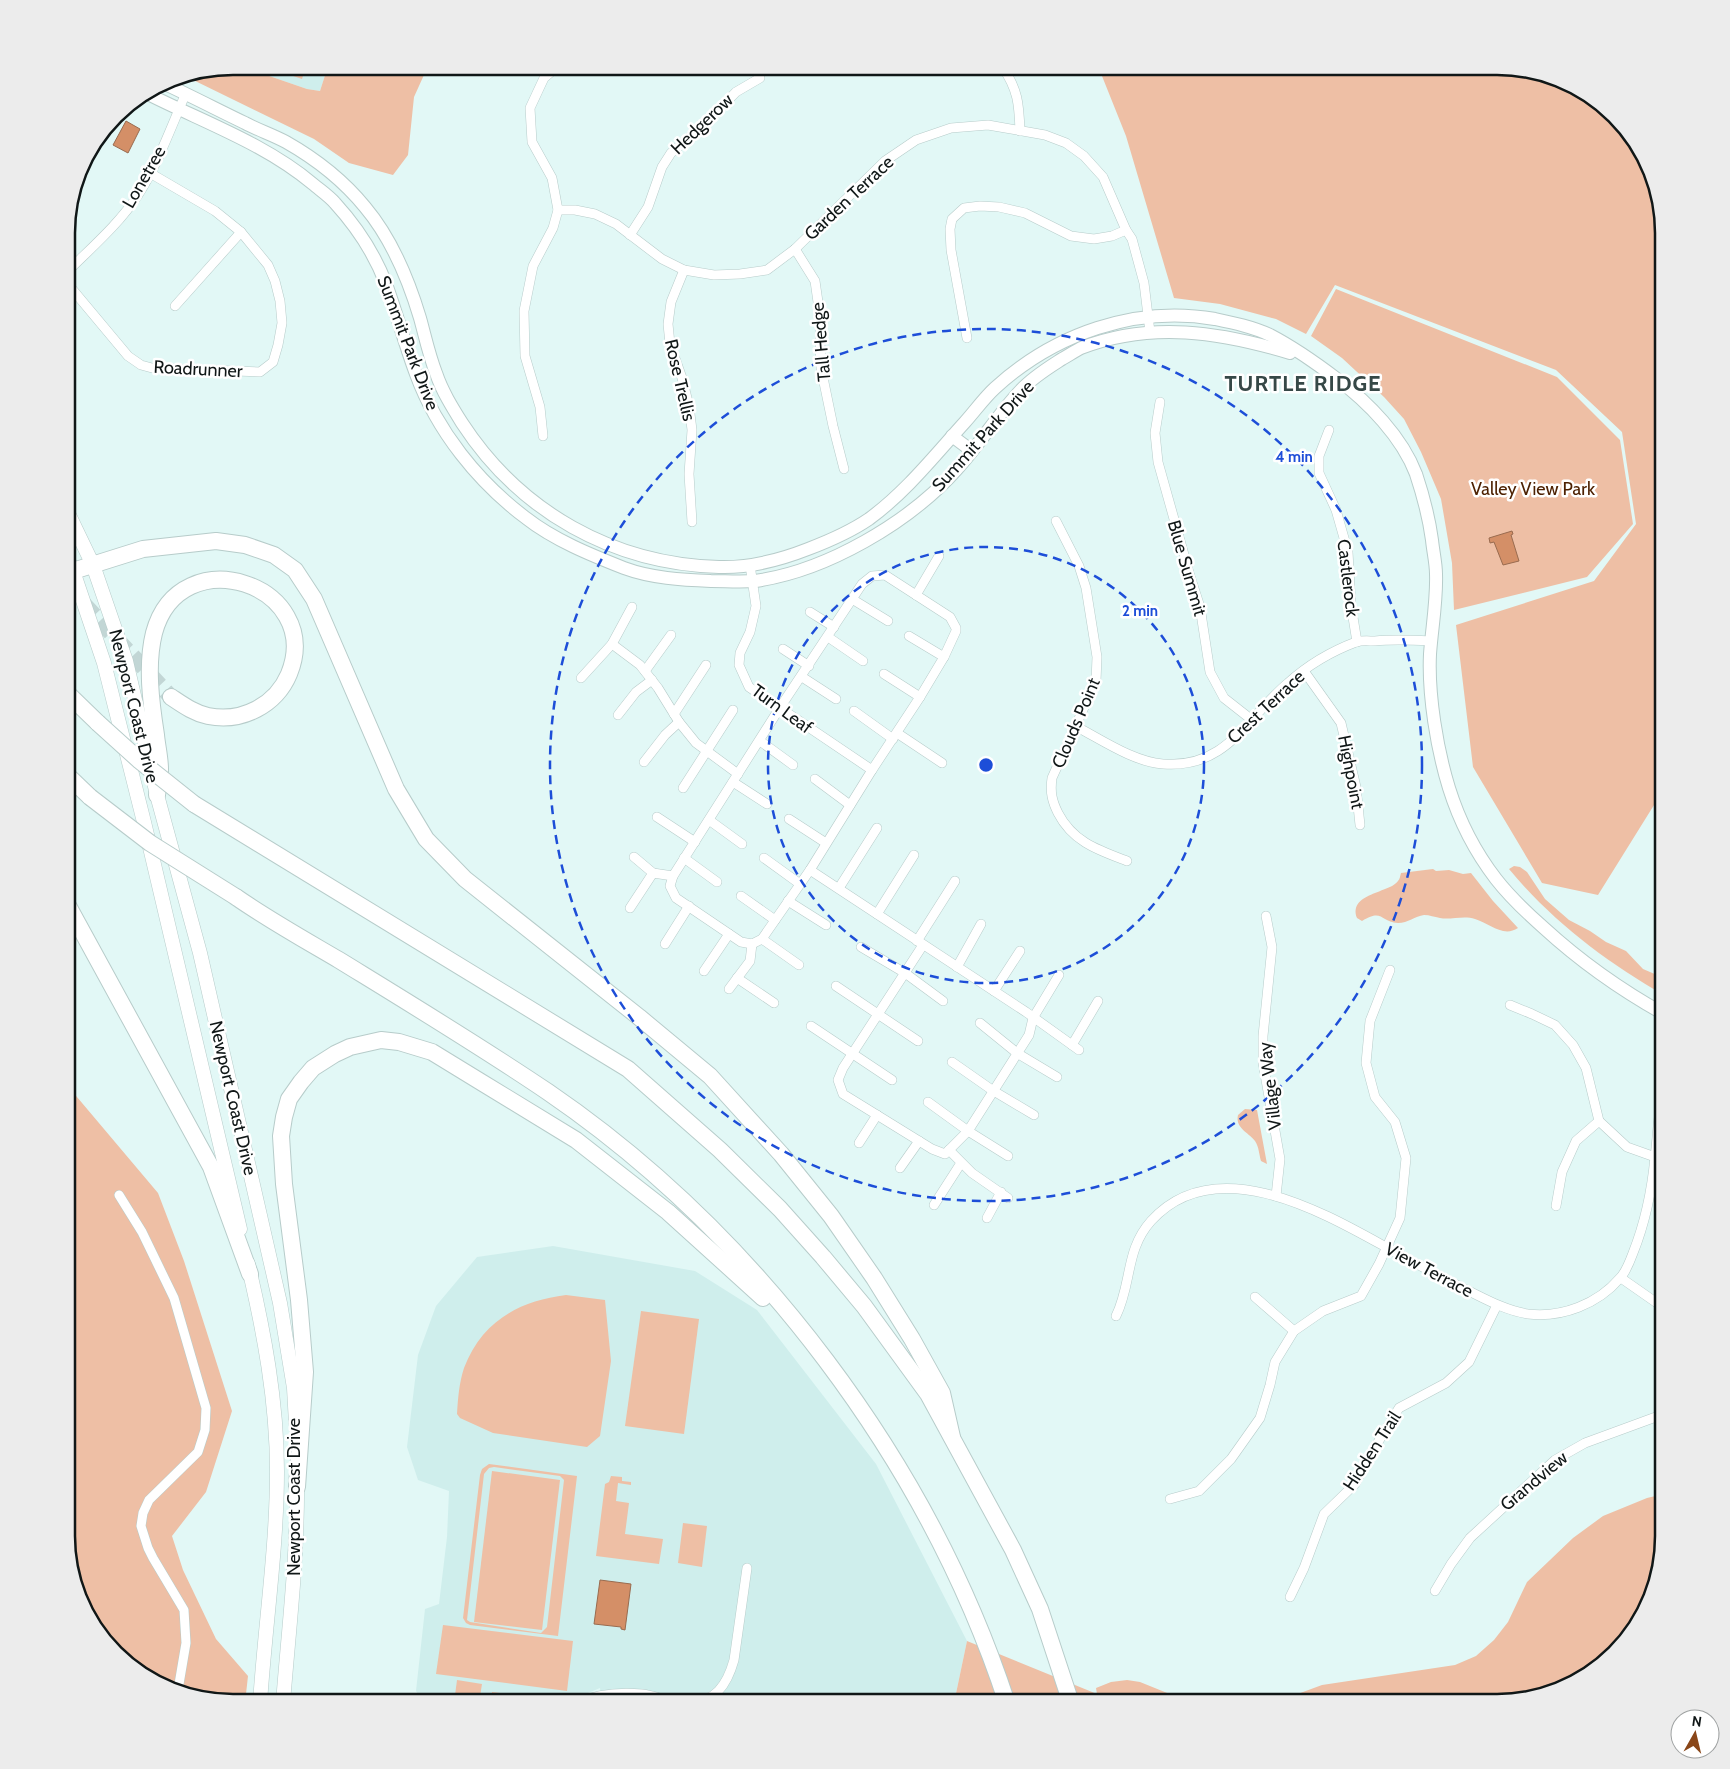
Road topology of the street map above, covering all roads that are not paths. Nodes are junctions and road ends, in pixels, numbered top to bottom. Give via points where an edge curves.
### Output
1 (548, 75) edge
2 (1008, 75) edge
3 (760, 78) dead end
4 (172, 87) edge
5 (186, 94) junction
6 (153, 97) edge
7 (178, 110) junction
8 (1020, 131) junction
9 (150, 174) junction
10 (558, 210) junction
11 (1126, 230) junction
12 (241, 232) junction
13 (630, 235) junction
14 (795, 249) junction
15 (75, 264) edge
16 (684, 270) junction
17 (75, 293) edge
18 (175, 306) dead end
19 (1148, 317) junction
20 (1150, 332) junction
21 (967, 338) dead end
22 (1306, 358) junction
23 (1160, 402) dead end
24 (1329, 430) dead end
25 (543, 436) dead end
26 (952, 436) junction
27 (972, 451) junction
28 (844, 469) dead end
29 (916, 476) junction
30 (934, 491) junction
31 (1056, 521) dead end
32 (692, 522) dead end
33 (75, 529) edge
34 (939, 556) dead end
35 (750, 564) junction
36 (75, 565) edge
37 (93, 565) junction
38 (75, 579) edge
39 (753, 581) junction
40 (916, 595) junction
41 (852, 599) junction
42 (632, 607) dead end
43 (810, 612) dead end
44 (888, 621) dead end
45 (834, 627) junction
46 (671, 635) dead end
47 (909, 636) dead end
48 (828, 637) junction
49 (1432, 641) junction
50 (1357, 642) junction
51 (612, 644) junction
52 (783, 649) dead end
53 (944, 657) junction
54 (863, 661) dead end
55 (706, 665) dead end
56 (809, 666) junction
57 (645, 671) junction
58 (1304, 671) junction
59 (884, 674) dead end
60 (802, 677) junction
61 (581, 678) dead end
62 (652, 680) junction
63 (172, 697) tunnel mouth
64 (920, 697) junction
65 (836, 699) dead end
66 (75, 701) edge
67 (780, 709) junction
68 (733, 710) dead end
69 (854, 711) dead end
70 (618, 715) dead end
71 (677, 718) junction
72 (1252, 720) junction
73 (1077, 727) junction
74 (895, 736) junction
75 (760, 741) junction
76 (707, 751) junction
77 (644, 762) dead end
78 (942, 763) dead end
79 (793, 765) dead end
80 (872, 770) junction
81 (736, 778) junction
82 (815, 780) dead end
83 (75, 782) edge
84 (683, 788) dead end
85 (157, 796) junction
86 (768, 804) dead end
87 (850, 805) junction
88 (658, 817) dead end
89 (789, 819) dead end
90 (709, 820) junction
91 (1360, 825) dead end
92 (877, 828) dead end
93 (695, 842) junction
94 (826, 843) junction
95 (742, 844) dead end
96 (914, 855) dead end
97 (634, 857) dead end
98 (684, 858) junction
99 (764, 858) dead end
100 (1127, 861) dead end
101 (810, 870) junction
102 (653, 873) junction
103 (673, 876) junction
104 (956, 881) dead end
105 (717, 882) dead end
106 (800, 884) junction
107 (839, 888) junction
108 (740, 896) dead end
109 (788, 901) junction
110 (689, 906) junction
111 (630, 908) dead end
112 (877, 914) junction
113 (1266, 916) dead end
114 (75, 918) edge
115 (775, 920) junction
116 (981, 924) dead end
117 (826, 925) dead end
118 (729, 934) junction
119 (762, 939) junction
120 (920, 943) junction
121 (665, 944) dead end
122 (752, 944) junction
123 (861, 947) dead end
124 (1020, 951) dead end
125 (800, 965) dead end
126 (957, 967) junction
127 (704, 970) dead end
128 (1390, 970) dead end
129 (905, 973) junction
130 (1059, 975) dead end
131 (737, 978) junction
132 (836, 986) dead end
133 (729, 989) dead end
134 (994, 992) junction
135 (1098, 1000) dead end
136 (943, 1001) dead end
137 (774, 1003) dead end
138 (1510, 1005) dead end
139 (1655, 1009) edge
140 (878, 1014) junction
141 (1033, 1018) junction
142 (980, 1023) dead end
143 (811, 1026) dead end
144 (918, 1041) dead end
145 (852, 1053) junction
146 (1017, 1053) junction
147 (952, 1062) dead end
148 (1057, 1077) dead end
149 (892, 1080) dead end
150 (992, 1090) junction
151 (928, 1102) dead end
152 (877, 1115) junction
153 (1034, 1115) dead end
154 (1599, 1121) junction
155 (968, 1131) junction
156 (919, 1141) junction
157 (859, 1143) dead end
158 (947, 1152) junction
159 (1008, 1156) dead end
160 (1655, 1157) joint
161 (961, 1163) junction
162 (900, 1168) dead end
163 (118, 1195) dead end
164 (1276, 1196) junction
165 (934, 1205) dead end
166 (1556, 1206) dead end
167 (986, 1218) dead end
168 (1386, 1247) junction
169 (250, 1274) junction
170 (1621, 1278) junction
171 (1255, 1297) dead end
172 (1655, 1302) edge
173 (1496, 1305) junction
174 (1116, 1316) dead end
175 (793, 1319) junction
176 (1294, 1332) junction
177 (1655, 1417) edge
178 (952, 1437) junction
179 (297, 1487) junction
180 (1170, 1499) dead end
181 (746, 1568) dead end
182 (1435, 1590) dead end
183 (1290, 1597) dead end
184 (179, 1684) edge
185 (261, 1694) edge
186 (284, 1694) edge
187 (624, 1694) edge
188 (644, 1694) edge
189 (714, 1694) edge
190 (1004, 1694) edge
191 (1068, 1694) edge

1 - 10 street via 530,108 532,142 552,178
2 - 8 street via 1019,103
3 - 13 street, Hedgerow via 736,92 704,126 671,153 662,167 648,207
4 - 5 street, Summit Park Drive
5 - 7 street, Lonetree
5 - 35 street, Summit Park Drive via 316,160 365,206 382,229 404,270 442,388 483,453 518,489 566,525 628,553 662,562 692,565
6 - 7 street, Summit Park Drive
7 - 9 street, Lonetree
7 - 39 street, Summit Park Drive via 257,146 293,168 334,202 365,243 384,280 417,377 444,431 484,482 527,520 568,543 627,569 692,580
8 - 11 street, Garden Terrace via 1059,140 1084,156 1103,177
8 - 14 street, Garden Terrace via 988,125 951,128 916,140 885,161
9 - 12 street via 215,211
9 - 15 street, Lonetree via 137,197
10 - 13 street, Garden Terrace via 595,214
10 - 25 street via 553,228 533,266 524,311 525,356 540,407
11 - 19 street, Garden Terrace via 1132,239 1144,283
11 - 21 street via 1094,239 1071,236 1025,213 999,207 964,208 952,219 950,229
12 - 17 street, Roadrunner via 268,265 280,301 282,323 278,345 272,362 260,372 141,365 128,356
12 - 18 street
13 - 16 street, Garden Terrace via 662,259
14 - 16 street, Garden Terrace via 766,270 714,275
14 - 28 street, Tall Hedge via 815,281 821,323 821,368
16 - 32 street, Rose Trellis via 671,302 668,324 692,430 689,474
19 - 20 street, Garden Terrace
19 - 22 street, Summit Park Drive via 1202,317 1243,325 1268,334
19 - 26 street, Summit Park Drive via 1106,325 1068,339 1032,358 996,387
20 - 22 street, Summit Park Drive via 1225,336
20 - 27 street, Summit Park Drive via 1079,349 1045,370 1022,389
22 - 49 street, Summit Park Drive via 1342,383 1375,413 1415,471 1430,524 1436,574
23 - 72 street, Blue Summit via 1155,433 1158,462 1200,607 1210,672 1224,698
24 - 50 street, Castlerock via 1319,456 1319,473 1336,510 1348,552
26 - 27 street
26 - 29 street, Summit Park Drive
27 - 30 street, Summit Park Drive
29 - 30 street
29 - 35 street, Summit Park Drive via 868,520 847,532 795,554
30 - 39 street, Summit Park Drive via 880,533 831,558 798,571
31 - 73 street, Clouds Point via 1079,566 1086,588 1097,657 1096,681
33 - 37 main road, Newport Coast Drive
34 - 40 street
35 - 39 street, Turn Leaf
36 - 37 highway
37 - 85 main road, Newport Coast Drive via 126,662
37 - 178 highway via 143,549 216,541 246,545 274,555 295,570 314,599 396,789 426,839 465,879 710,1076 781,1154 831,1216 912,1339 942,1393
38 - 169 main road, Newport Coast Drive via 104,663
39 - 67 street, Turn Leaf via 756,606 739,665 749,687
40 - 41 street via 885,575 872,576
40 - 53 street via 954,623 956,631
41 - 44 street
41 - 45 street
42 - 51 street
43 - 45 street
45 - 48 street
46 - 57 street
47 - 53 street
48 - 54 street
48 - 56 street
49 - 50 street, Crest Terrace
49 - 139 street, Summit Park Drive via 1430,675 1437,739 1450,791 1477,850 1496,880 1526,912 1570,951
50 - 58 street, Crest Terrace
51 - 57 street
51 - 61 street
52 - 56 street
53 - 64 street
55 - 71 street
56 - 60 street
57 - 62 street
58 - 72 street, Crest Terrace via 1287,683
58 - 91 street, Highpoint via 1341,723 1356,787
59 - 64 street
60 - 65 street
60 - 67 street
62 - 70 street via 636,692
62 - 71 street
63 - 85 highway via 188,709 210,716 254,712 271,700 285,683 294,662 290,621 278,604 244,582 226,579 207,581 186,589 161,613 151,656 152,706 160,768
64 - 74 street
66 - 178 highway, bridge via 140,761 194,804 628,1069 720,1150 823,1257 864,1306 928,1394
67 - 75 street
67 - 80 street, Turn Leaf
68 - 76 street
69 - 74 street
71 - 76 street via 696,743
71 - 77 street
72 - 73 street, Crest Terrace via 1233,741 1204,759 1163,764 1140,759
73 - 100 street, Clouds Point via 1052,778 1054,803 1064,824 1076,837
74 - 78 street
74 - 80 street
75 - 79 street
75 - 81 street
76 - 81 street
76 - 84 street
80 - 87 street
81 - 86 street
81 - 90 street
82 - 87 street
83 - 175 highway, bridge via 150,842 550,1093 615,1142 702,1218
85 - 179 main road, Newport Coast Drive via 200,953 280,1303 294,1388
87 - 94 street
88 - 93 street
89 - 94 street
90 - 93 street
90 - 95 street
92 - 107 street
93 - 98 street
94 - 101 street
96 - 112 street
97 - 102 street
98 - 103 street
98 - 105 street
99 - 106 street
101 - 106 street
101 - 107 street
102 - 103 street
102 - 111 street
103 - 110 street via 670,886 676,898
104 - 120 street
106 - 109 street
107 - 112 street
108 - 115 street
109 - 115 street
109 - 117 street
110 - 118 street
110 - 121 street
112 - 120 street
113 - 164 street, Village Way via 1272,947 1263,1062 1280,1159
114 - 169 highway via 211,1167
115 - 119 street
116 - 126 street
118 - 122 street
118 - 127 street
119 - 122 street
119 - 125 street
120 - 126 street
120 - 129 street
122 - 131 street via 750,960
123 - 129 street
124 - 134 street
126 - 134 street
128 - 168 street via 1370,1021 1366,1063 1375,1097 1395,1122 1406,1158 1400,1218
129 - 136 street
129 - 140 street
130 - 141 street
131 - 133 street
131 - 137 street
132 - 140 street
134 - 141 street
135 - 141 street via 1075,1048
138 - 154 street via 1555,1025 1573,1045 1586,1068
140 - 144 street
140 - 145 street
141 - 146 street via 1029,1035
142 - 146 street
143 - 145 street
145 - 149 street
145 - 152 street via 838,1080 843,1094
146 - 148 street
146 - 150 street
147 - 150 street
150 - 153 street
150 - 155 street
151 - 155 street
152 - 156 street
152 - 157 street
154 - 160 street via 1627,1148
154 - 166 street via 1576,1141 1562,1172
155 - 158 street
155 - 159 street
156 - 158 street via 932,1149
156 - 162 street
158 - 161 street
160 - 170 street, View Terrace via 1638,1242
161 - 165 street
161 - 167 street via 1004,1195
163 - 184 street via 142,1232 174,1298 206,1408 205,1430 198,1452 149,1500 141,1526 153,1558 184,1610 186,1643
164 - 168 street, View Terrace via 1336,1219
164 - 174 street, View Terrace via 1233,1189 1206,1190 1181,1198 1159,1213 1136,1244 1122,1306
168 - 173 street, View Terrace
168 - 176 street via 1361,1296 1323,1311
169 - 185 main road, Newport Coast Drive via 271,1380 277,1470
170 - 172 street
170 - 173 street, View Terrace via 1588,1303 1556,1314 1526,1314
171 - 176 street
173 - 183 street, Hidden Trail via 1469,1362 1446,1383 1399,1408 1355,1484 1324,1514
175 - 179 highway via 763,1298 668,1212 576,1140 432,1052 381,1040 350,1047 313,1068 300,1082 289,1100 281,1136 305,1372
175 - 190 highway via 855,1400 922,1508 979,1627
176 - 180 street via 1274,1362 1260,1418 1231,1459 1199,1491
177 - 182 street, Grandview via 1585,1442 1555,1460 1470,1538
178 - 191 highway via 1036,1600
179 - 186 main road, Newport Coast Drive via 295,1576
181 - 189 street via 731,1672 720,1691
187 - 188 street

